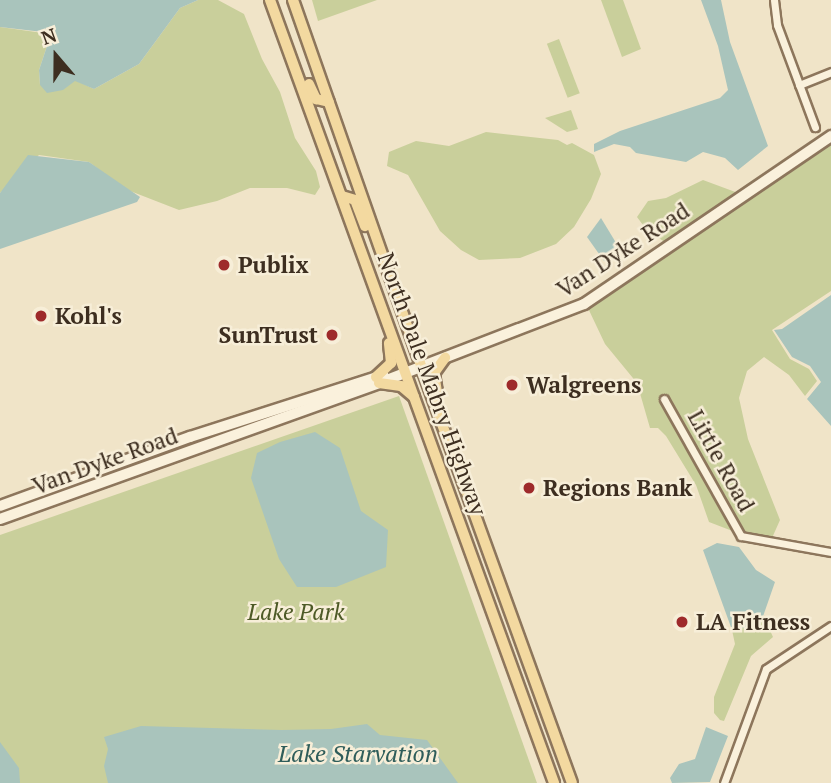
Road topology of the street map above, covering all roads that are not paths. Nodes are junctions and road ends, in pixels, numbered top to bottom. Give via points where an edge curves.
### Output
1 (272, 0) edge
2 (293, 0) edge
3 (774, 0) edge
4 (831, 72) edge
5 (799, 85) junction
6 (329, 102) junction
7 (815, 127) dead end
8 (831, 136) edge
9 (342, 196) junction
10 (354, 227) junction
11 (392, 282) junction
12 (445, 358) junction
13 (421, 366) junction
14 (406, 371) junction
15 (378, 380) junction
16 (416, 399) junction
17 (664, 399) dead end
18 (190, 437) junction
19 (60, 498) junction
20 (0, 506) edge
21 (0, 519) edge
22 (831, 552) edge
23 (831, 626) edge
24 (498, 628) junction
25 (552, 726) junction
26 (543, 754) junction
27 (554, 783) edge
28 (572, 783) edge
29 (724, 783) edge

1 - 6 main road via 313,94 321,102
1 - 9 main road, North Dale Mabry Highway
2 - 6 main road, North Dale Mabry Highway
3 - 5 street via 777,25
4 - 5 street
5 - 7 street
6 - 11 main road, North Dale Mabry Highway
8 - 12 main road, Van Dyke Road via 584,304
9 - 10 main road, North Dale Mabry Highway
9 - 11 main road via 355,200 383,271
10 - 14 main road, North Dale Mabry Highway
10 - 15 main road via 363,271 393,356
11 - 13 main road, North Dale Mabry Highway
12 - 13 main road, Van Dyke Road
12 - 25 main road via 434,373 434,385 529,647
13 - 14 main road, Van Dyke Road
13 - 25 main road, North Dale Mabry Highway
14 - 15 main road, Van Dyke Road
14 - 16 main road, North Dale Mabry Highway
15 - 16 main road via 401,386
15 - 18 main road, Van Dyke Road
15 - 19 main road, Van Dyke Road
16 - 24 main road, North Dale Mabry Highway
17 - 22 street, Little Road via 741,536
18 - 19 main road via 184,446
18 - 20 main road, Van Dyke Road
19 - 21 main road, Van Dyke Road
23 - 29 street via 766,669
24 - 25 main road via 509,641 536,718 546,729
24 - 26 main road, North Dale Mabry Highway
25 - 26 main road
25 - 28 main road, North Dale Mabry Highway
26 - 27 main road, North Dale Mabry Highway

